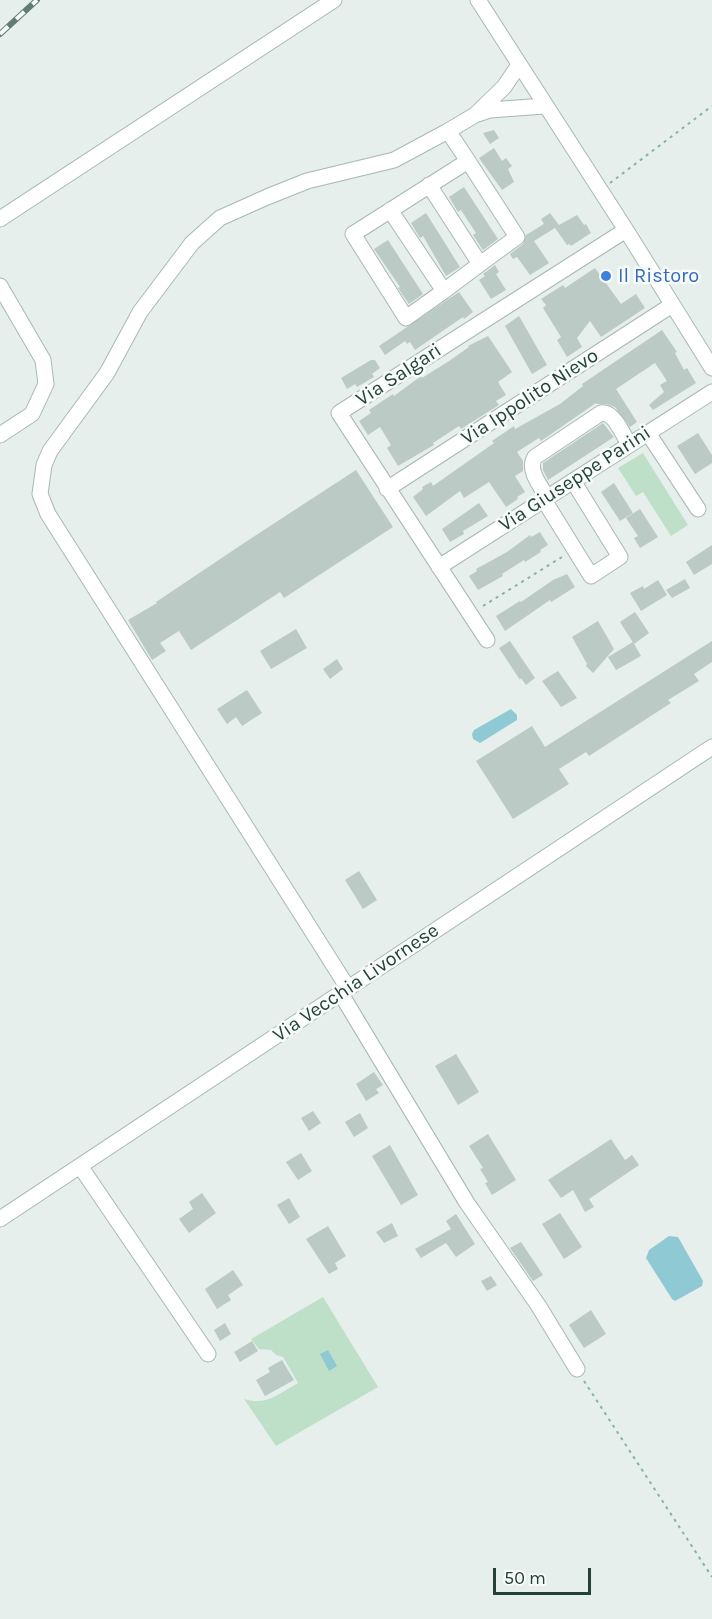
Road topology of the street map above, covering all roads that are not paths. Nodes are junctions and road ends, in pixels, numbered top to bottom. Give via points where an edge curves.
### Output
1 (334, 0) edge
2 (478, 0) edge
3 (519, 65) junction
4 (544, 106) junction
5 (475, 115) junction
6 (448, 131) junction
7 (468, 160) junction
8 (429, 185) junction
9 (390, 210) junction
10 (0, 219) edge
11 (626, 230) junction
12 (480, 264) junction
13 (0, 286) edge
14 (444, 291) junction
15 (672, 306) junction
16 (712, 368) edge
17 (712, 392) edge
18 (648, 433) junction
19 (0, 435) edge
20 (629, 445) junction
21 (573, 481) junction
22 (387, 489) junction
23 (545, 498) junction
24 (698, 509) dead end
25 (439, 567) junction
26 (487, 640) dead end
27 (712, 747) edge
28 (344, 991) junction
29 (81, 1166) junction
30 (0, 1219) edge
31 (208, 1354) dead end
32 (577, 1369) road end

1 - 10 street
2 - 3 street
3 - 4 street
3 - 5 street via 504,87
4 - 5 street via 490,110
4 - 11 street
5 - 6 street
6 - 7 street
6 - 28 street via 394,160 307,181 220,218 192,243 140,312 107,373 50,451 41,480 40,494 48,514
7 - 8 street
7 - 12 street via 517,237
8 - 9 street
8 - 12 street
9 - 14 street
9 - 14 street via 353,234 406,318
11 - 15 street
11 - 22 street, Via Salgari via 339,413
12 - 14 street
13 - 19 street via 43,360 46,384 32,414
15 - 16 street
15 - 22 street, Via Ippolito Nievo
17 - 18 street, Via Giuseppe Parini
18 - 20 street, Via Giuseppe Parini
18 - 24 street
20 - 21 street, Via Giuseppe Parini
20 - 23 street via 612,417 601,413 535,457 534,474
21 - 23 street, Via Giuseppe Parini
21 - 23 street via 620,557 591,576
22 - 25 street, Via Salgari
23 - 25 street, Via Giuseppe Parini
25 - 26 street, Via Salgari
27 - 28 street, Via Vecchia Livornese
28 - 29 street, Via Vecchia Livornese
28 - 32 street via 467,1203
29 - 30 street, Via Vecchia Livornese
29 - 31 street

